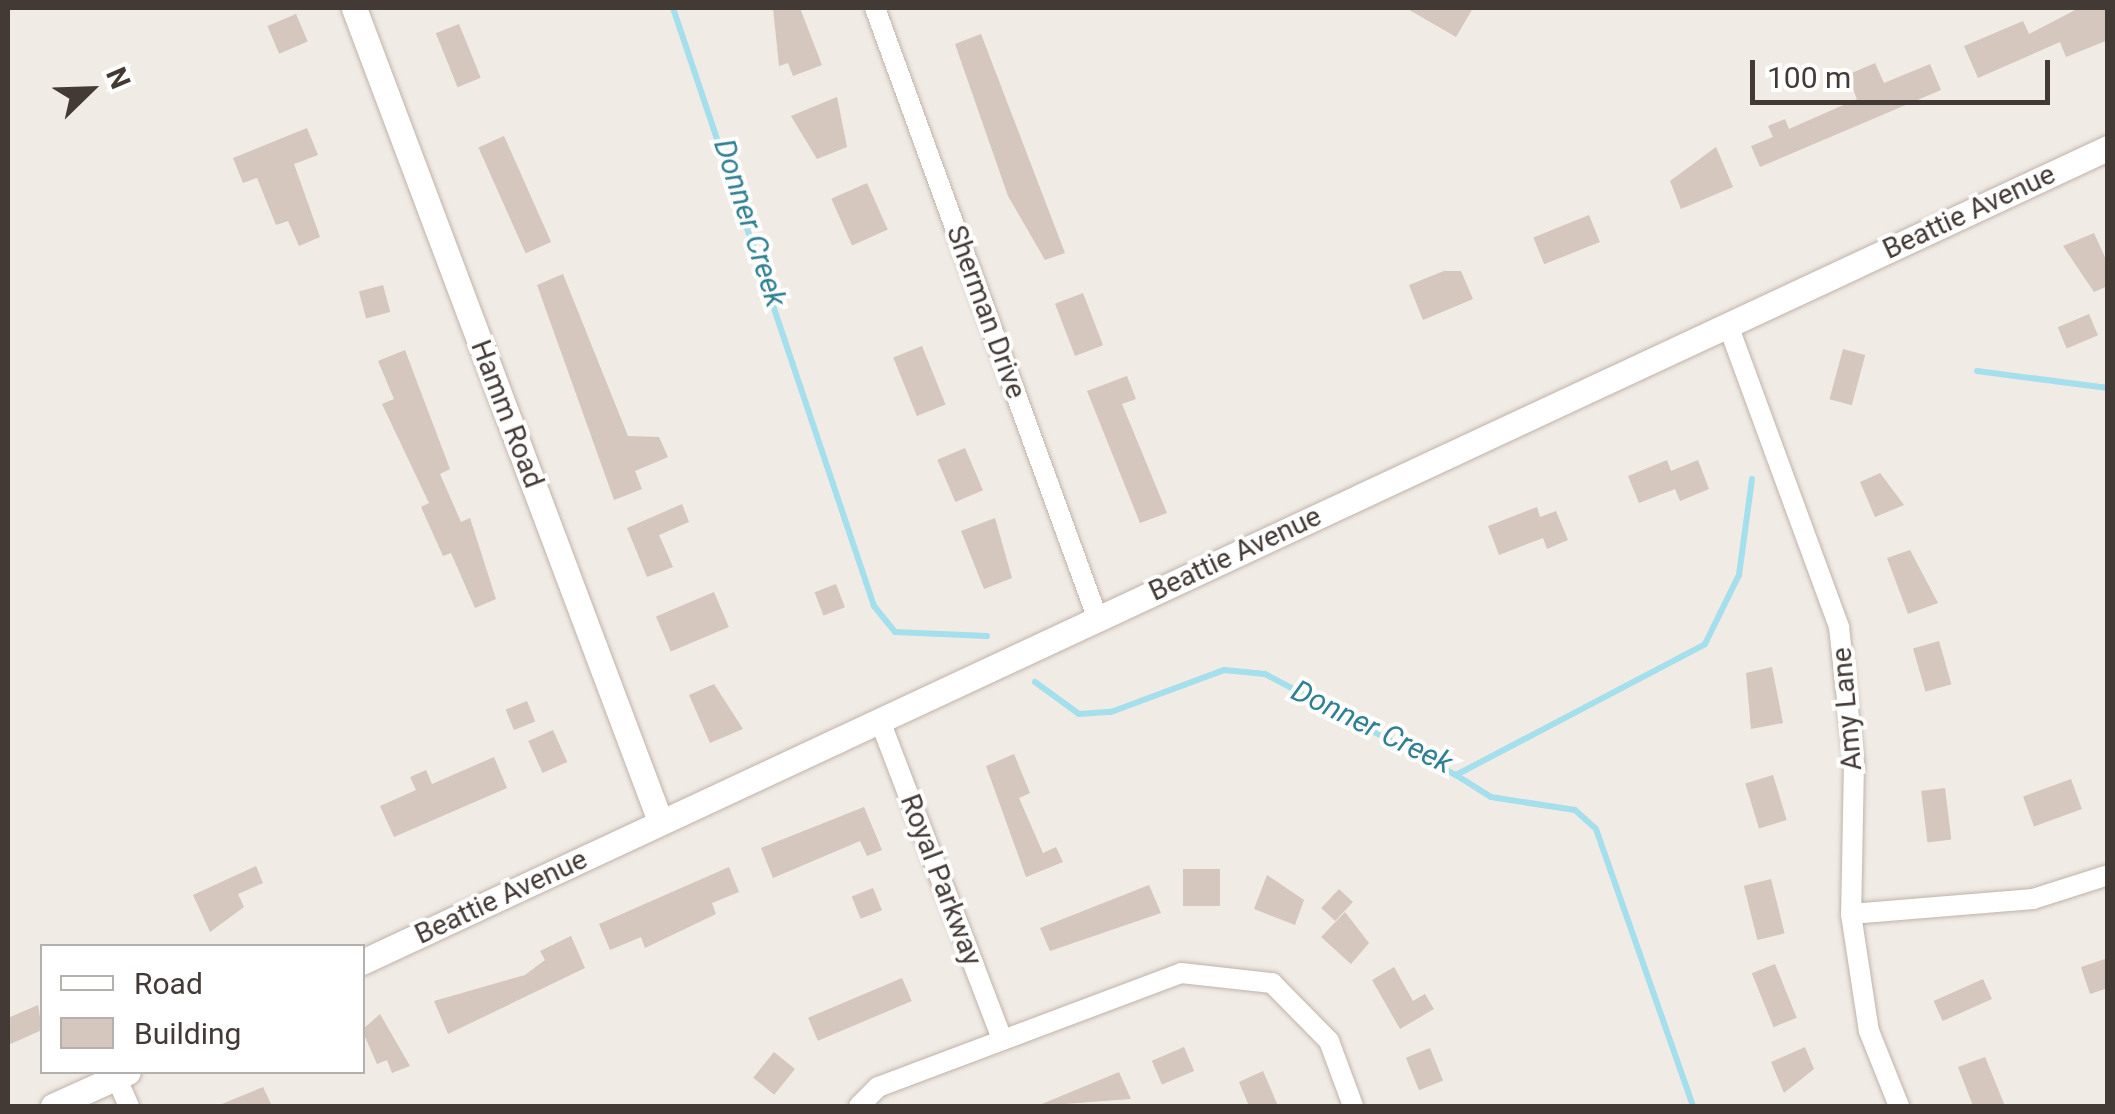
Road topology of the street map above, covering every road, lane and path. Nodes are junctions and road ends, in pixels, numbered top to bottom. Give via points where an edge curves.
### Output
1 (354, 8) edge
2 (876, 8) edge
3 (2108, 148) edge
4 (1728, 325) junction
5 (1097, 617) junction
6 (880, 721) junction
7 (660, 821) junction
8 (2108, 875) edge
9 (1852, 914) junction
10 (365, 961) edge
11 (1002, 1038) junction
12 (122, 1074) edge
13 (54, 1106) edge
14 (128, 1106) edge
15 (859, 1106) edge
16 (1353, 1106) edge
17 (1899, 1106) edge

1 - 7 street, Hamm Road
2 - 5 street, Sherman Drive
3 - 4 street, Beattie Avenue
4 - 5 street, Beattie Avenue
4 - 9 street, Amy Lane via 1839,627 1854,763
5 - 6 street, Beattie Avenue
6 - 7 street, Beattie Avenue
6 - 11 street, Royal Parkway
7 - 10 street, Beattie Avenue
8 - 9 street via 2033,899
9 - 17 street, Amy Lane via 1870,1031
11 - 15 street via 878,1088
11 - 16 street via 1182,972 1272,983 1329,1041
12 - 13 street
12 - 14 street

